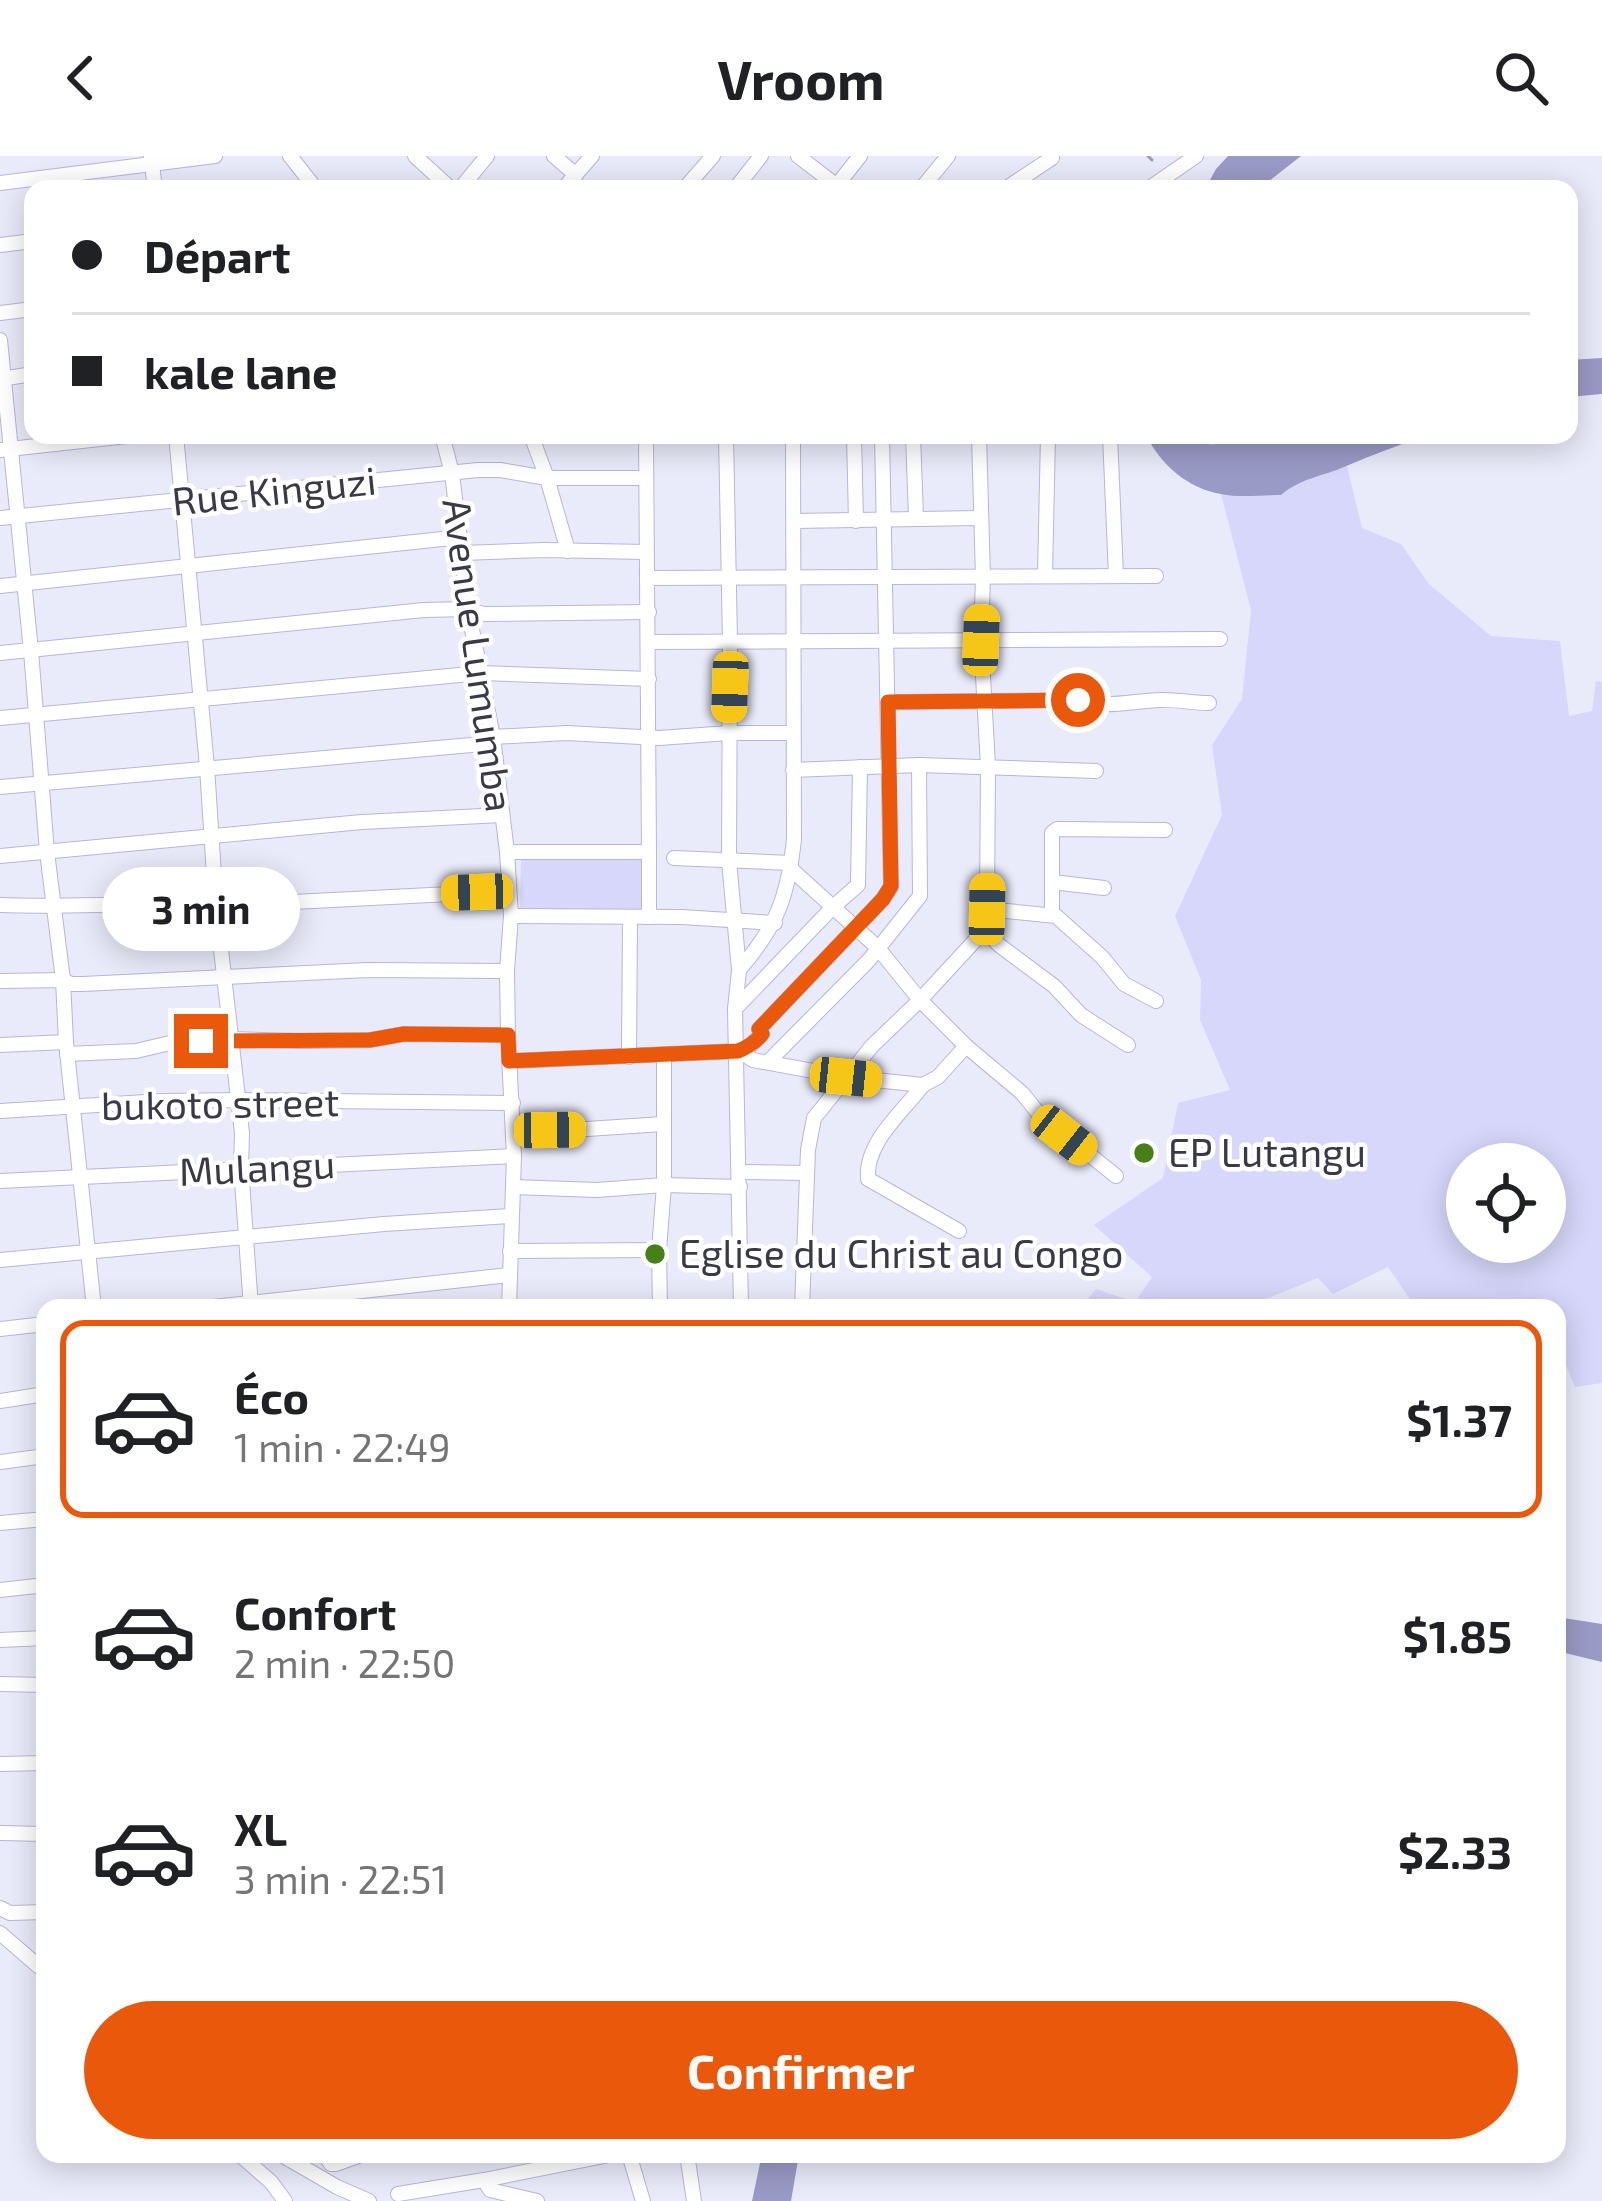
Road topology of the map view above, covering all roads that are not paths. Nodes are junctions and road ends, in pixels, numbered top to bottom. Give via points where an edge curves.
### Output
1 (215, 156) edge
2 (290, 156) edge
3 (415, 156) edge
4 (488, 156) edge
5 (554, 156) edge
6 (592, 156) edge
7 (713, 156) edge
8 (761, 156) edge
9 (798, 156) edge
10 (948, 156) edge
11 (1196, 156) edge
12 (1052, 158) edge
13 (151, 160) edge
14 (576, 175) junction
15 (309, 180) edge
16 (445, 180) edge
17 (465, 180) edge
18 (571, 180) edge
19 (692, 180) edge
20 (742, 180) edge
21 (826, 180) edge
22 (928, 180) edge
23 (1030, 180) edge
24 (1161, 180) edge
25 (0, 182) edge
26 (0, 340) edge
27 (1, 379) edge
28 (52, 444) edge
29 (177, 444) edge
30 (444, 444) edge
31 (534, 444) edge
32 (646, 444) edge
33 (726, 444) edge
34 (793, 444) edge
35 (854, 444) edge
36 (882, 444) edge
37 (913, 444) edge
38 (979, 444) edge
39 (1048, 444) edge
40 (1109, 444) edge
41 (5, 449) edge
42 (452, 473) junction
43 (547, 478) junction
44 (646, 478) junction
45 (183, 500) junction
46 (17, 516) junction
47 (0, 518) edge
48 (884, 518) junction
49 (916, 518) junction
50 (980, 518) junction
51 (794, 521) junction
52 (856, 521) junction
53 (462, 545) junction
54 (568, 550) junction
55 (646, 552) junction
56 (189, 566) junction
57 (1115, 576) junction
58 (1156, 576) dead end
59 (885, 577) junction
60 (983, 577) junction
61 (1045, 577) junction
62 (648, 578) junction
63 (727, 578) junction
64 (794, 578) junction
65 (24, 584) junction
66 (0, 586) edge
67 (469, 609) junction
68 (649, 612) junction
69 (194, 633) junction
70 (1220, 639) dead end
71 (886, 640) junction
72 (981, 640) junction
73 (730, 641) junction
74 (794, 641) junction
75 (648, 642) junction
76 (32, 651) junction
77 (0, 652) edge
78 (481, 674) junction
79 (649, 679) junction
80 (201, 700) junction
81 (888, 702) junction
82 (985, 702) junction
83 (1209, 703) dead end
84 (36, 715) junction
85 (0, 718) edge
86 (729, 733) junction
87 (791, 733) junction
88 (650, 737) junction
89 (494, 740) junction
90 (919, 765) junction
91 (890, 766) junction
92 (988, 766) junction
93 (207, 767) junction
94 (860, 767) junction
95 (794, 770) junction
96 (1096, 771) dead end
97 (42, 784) junction
98 (0, 787) edge
99 (502, 815) junction
100 (1165, 830) dead end
101 (211, 835) junction
102 (47, 852) junction
103 (507, 852) junction
104 (649, 852) junction
105 (0, 856) edge
106 (674, 858) dead end
107 (729, 861) junction
108 (791, 866) junction
109 (1052, 883) junction
110 (1105, 888) dead end
111 (509, 891) junction
112 (0, 905) edge
113 (216, 906) junction
114 (54, 907) junction
115 (833, 907) junction
116 (987, 909) junction
117 (1052, 915) junction
118 (511, 916) junction
119 (630, 917) junction
120 (650, 917) junction
121 (735, 921) junction
122 (775, 923) junction
123 (856, 927) junction
124 (983, 928) junction
125 (877, 946) junction
126 (740, 970) junction
127 (507, 971) junction
128 (225, 976) junction
129 (63, 980) junction
130 (0, 981) edge
131 (920, 1000) junction
132 (1156, 1001) dead end
133 (735, 1009) junction
134 (508, 1035) junction
135 (232, 1039) junction
136 (0, 1045) edge
137 (1128, 1045) dead end
138 (966, 1046) junction
139 (66, 1048) junction
140 (738, 1051) junction
141 (664, 1056) junction
142 (629, 1057) junction
143 (509, 1061) junction
144 (768, 1062) junction
145 (846, 1077) junction
146 (923, 1085) junction
147 (238, 1100) junction
148 (513, 1103) junction
149 (74, 1106) junction
150 (0, 1111) edge
151 (663, 1124) junction
152 (513, 1127) junction
153 (514, 1156) junction
154 (241, 1167) junction
155 (807, 1173) junction
156 (1116, 1176) dead end
157 (80, 1177) junction
158 (739, 1180) junction
159 (0, 1181) edge
160 (664, 1185) junction
161 (513, 1187) junction
162 (510, 1216) junction
163 (959, 1231) dead end
164 (247, 1238) junction
165 (659, 1250) junction
166 (510, 1251) junction
167 (90, 1253) junction
168 (0, 1260) edge
169 (509, 1275) junction
170 (93, 1299) edge
171 (251, 1299) edge
172 (299, 1299) edge
173 (508, 1299) edge
174 (660, 1299) edge
175 (741, 1299) edge
176 (802, 1299) edge
177 (36, 1325) edge
178 (0, 1329) edge
179 (36, 1395) edge
180 (0, 1401) edge
181 (36, 1457) edge
182 (0, 1462) edge
183 (36, 1520) edge
184 (0, 1523) edge
185 (36, 1587) edge
186 (0, 1590) edge
187 (36, 1638) edge
188 (0, 1640) edge
189 (0, 1684) edge
190 (36, 1685) edge
191 (0, 1763) edge
192 (36, 1763) edge
193 (0, 1833) edge
194 (36, 1834) edge
195 (5, 1910) edge
196 (36, 1912) edge
197 (0, 1933) edge
198 (36, 1964) edge
199 (249, 2163) edge
200 (292, 2163) edge
201 (569, 2163) edge
202 (632, 2163) edge
203 (688, 2163) edge
204 (484, 2180) junction
205 (334, 2194) edge
206 (398, 2194) dead end
207 (285, 2201) edge
208 (369, 2201) edge
209 (537, 2201) edge
210 (643, 2201) edge
211 (694, 2201) edge

1 - 13 street
2 - 15 street
3 - 16 street
4 - 17 street
5 - 14 street
6 - 14 street
7 - 19 street
8 - 20 street
9 - 21 street
10 - 22 street
11 - 24 street
12 - 23 street
13 - 25 street
14 - 18 street
26 - 27 street
27 - 41 street
28 - 41 street
29 - 45 street
30 - 42 street, Avenue Lumumba
31 - 43 street
32 - 44 street
33 - 63 street
34 - 51 street
35 - 52 street
36 - 48 street
37 - 49 street
38 - 50 street
39 - 61 street
40 - 57 street
41 - 46 street
42 - 43 street, Rue Kinguzi
42 - 45 street, Rue Kinguzi
42 - 53 street, Avenue Lumumba
43 - 44 street, Rue Kinguzi
43 - 54 street
44 - 55 street
45 - 46 street, Rue Kinguzi
45 - 56 street
46 - 47 street, Rue Kinguzi
46 - 65 street
48 - 49 street
48 - 52 street
48 - 59 street
49 - 50 street
50 - 60 street
51 - 52 street
51 - 64 street
53 - 54 street
53 - 56 street
53 - 67 street, Avenue Lumumba
54 - 55 street
55 - 62 street
56 - 65 street
56 - 69 street
57 - 58 street
57 - 61 street
59 - 60 street
59 - 64 street
59 - 71 street
60 - 61 street
60 - 72 street
62 - 63 street
62 - 68 street
63 - 64 street
63 - 73 street
64 - 74 street
65 - 66 street
65 - 76 street
67 - 68 street
67 - 69 street
67 - 78 street, Avenue Lumumba
68 - 75 street
69 - 76 street
69 - 80 street
70 - 72 street
71 - 72 street
71 - 74 street
71 - 81 street
72 - 82 street
73 - 74 street
73 - 75 street
73 - 86 street
74 - 87 street
75 - 79 street
76 - 77 street
76 - 84 street
78 - 79 street
78 - 80 street
78 - 89 street, Avenue Lumumba
79 - 88 street
80 - 84 street
80 - 93 street
81 - 82 street
81 - 91 street
82 - 83 street
82 - 92 street
84 - 85 street
84 - 97 street
86 - 87 street
86 - 88 street
86 - 107 street
87 - 95 street
88 - 89 street
88 - 104 street
89 - 93 street
89 - 99 street, Avenue Lumumba
90 - 91 street
90 - 92 street
90 - 125 street via 920,896
91 - 94 street
91 - 123 street via 891,886
92 - 96 street
92 - 116 street
93 - 97 street
93 - 101 street
94 - 95 street
94 - 115 street via 860,880
95 - 108 street
97 - 98 street
97 - 102 street
99 - 101 street
99 - 103 street, Avenue Lumumba
100 - 109 street via 1057,829
101 - 102 street
101 - 113 street
102 - 105 street
102 - 114 street
103 - 104 street
103 - 111 street, Avenue Lumumba
104 - 120 street
106 - 107 street
107 - 108 street
107 - 121 street
108 - 115 street
108 - 122 street
109 - 110 street
109 - 117 street
111 - 113 street
111 - 118 street, Avenue Lumumba
112 - 114 street
113 - 114 street
113 - 128 street
114 - 129 street
115 - 123 street
115 - 133 street
116 - 117 street
116 - 124 street
117 - 132 street via 1124,984
118 - 119 street
118 - 127 street, Avenue Lumumba
119 - 120 street
119 - 142 street
120 - 121 street
121 - 122 street
121 - 126 street
122 - 126 street
123 - 125 street
123 - 140 street
124 - 131 street
124 - 137 street via 1081,1015
125 - 131 street
125 - 144 street
126 - 133 street
127 - 128 street
127 - 134 street, Avenue Lumumba
128 - 129 street
128 - 135 street
129 - 130 street
129 - 139 street
131 - 138 street
131 - 145 street
133 - 140 street
134 - 135 street
134 - 143 street, Avenue Lumumba
135 - 139 street via 136,1051
135 - 147 street
136 - 139 street
138 - 146 street
138 - 156 street
139 - 149 street
140 - 141 street
140 - 144 street
140 - 158 street
141 - 142 street
141 - 151 street
142 - 143 street
143 - 148 street, Avenue Lumumba
144 - 145 street
145 - 146 street
145 - 155 street via 814,1118
146 - 163 street via 883,1132 866,1172
147 - 148 street, bukoto street
147 - 149 street, bukoto street
147 - 154 street
148 - 152 street, Avenue Lumumba
149 - 150 street, bukoto street
149 - 157 street
151 - 152 street
151 - 160 street
152 - 153 street, Avenue Lumumba
153 - 154 street, Mulangu
153 - 161 street, Avenue Lumumba
154 - 157 street, Mulangu
154 - 164 street
155 - 158 street
155 - 176 street
157 - 159 street, Mulangu
157 - 167 street
158 - 160 street
158 - 175 street
160 - 161 street
160 - 165 street
161 - 162 street, Avenue Lumumba
162 - 164 street
162 - 166 street, Avenue Lumumba
164 - 167 street
164 - 171 street
165 - 166 street
165 - 174 street
166 - 169 street, Avenue Lumumba
167 - 168 street
167 - 170 street
169 - 172 street
169 - 173 street, Avenue Lumumba
177 - 178 street
179 - 180 street
181 - 182 street
183 - 184 street
185 - 186 street
187 - 188 street
189 - 190 street
191 - 192 street
193 - 194 street
195 - 196 street
197 - 198 street
199 - 207 street
200 - 205 street
201 - 204 street
202 - 210 street
203 - 211 street
204 - 206 street
204 - 209 street via 490,2190
205 - 208 street

